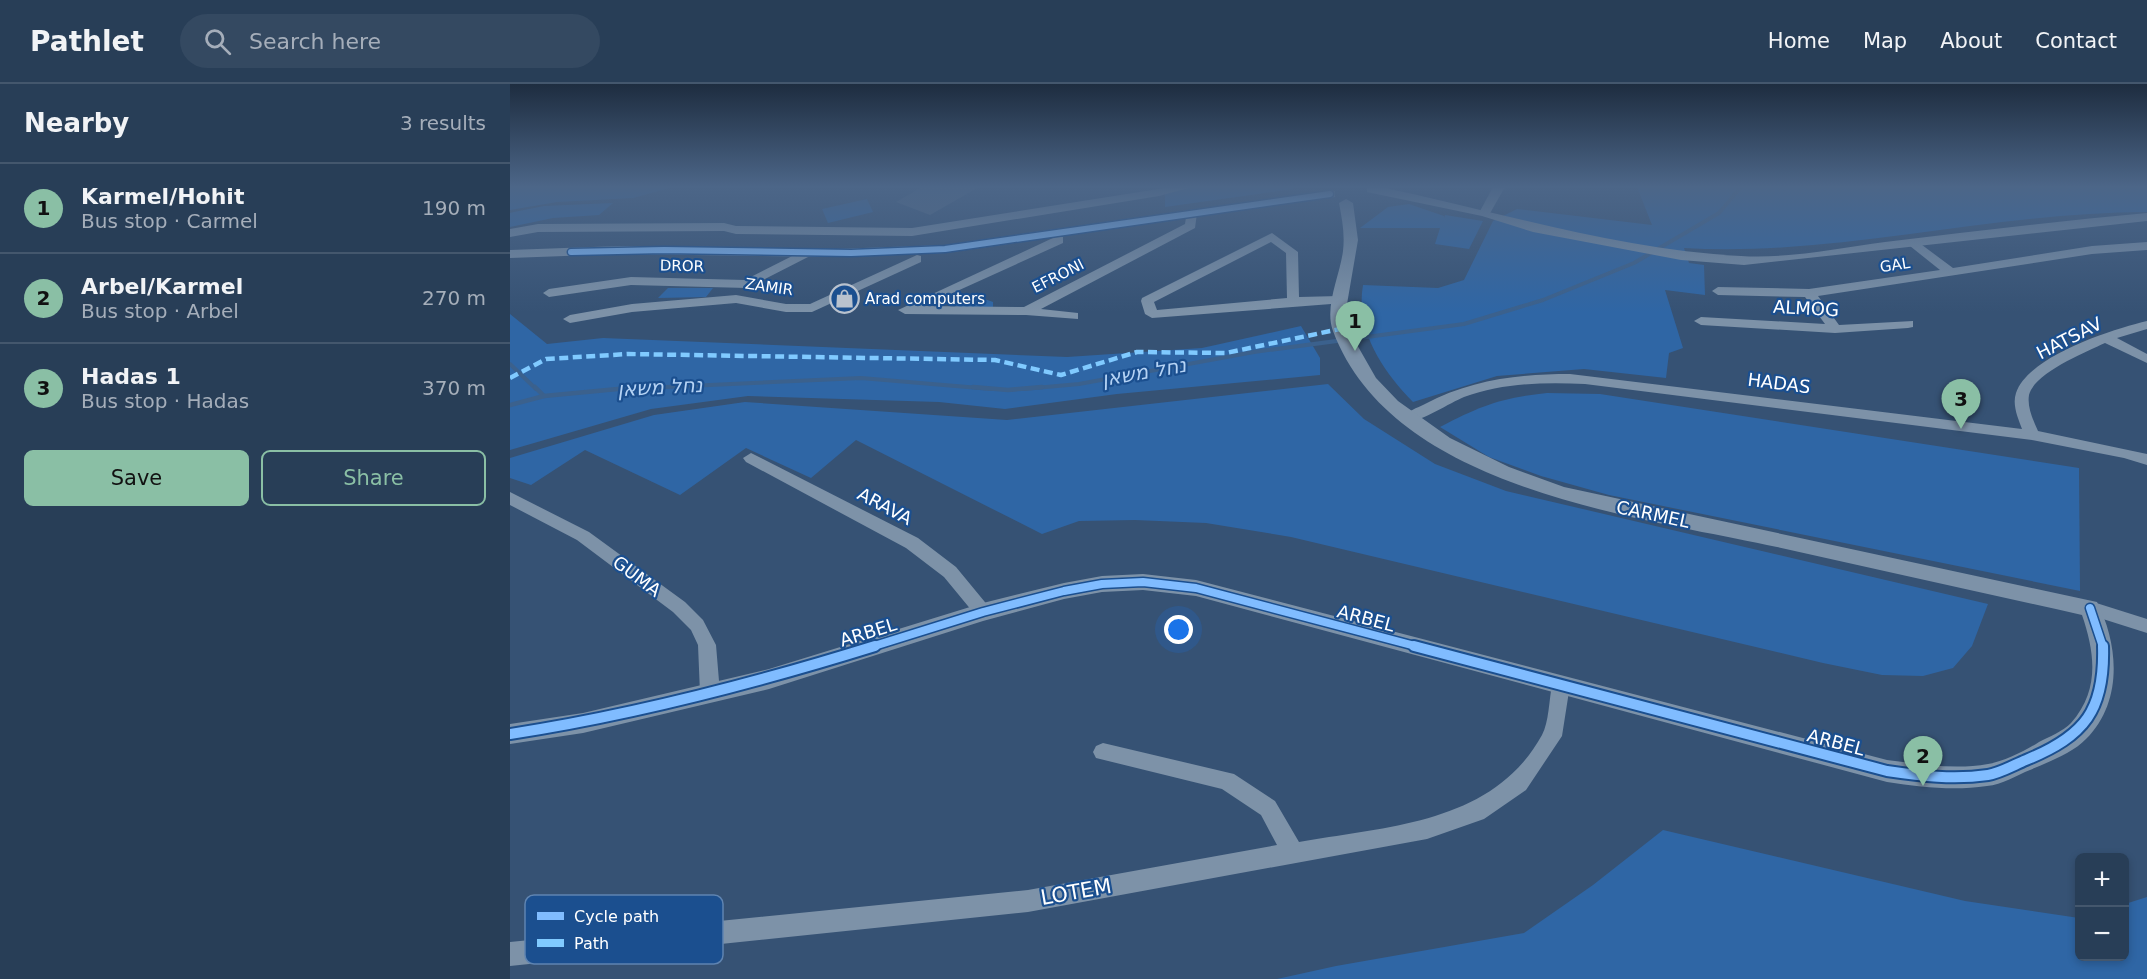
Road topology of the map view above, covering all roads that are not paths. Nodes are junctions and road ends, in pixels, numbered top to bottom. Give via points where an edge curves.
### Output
1 (731, 229) edge
2 (933, 229) edge
3 (1083, 229) edge
4 (1186, 229) edge
5 (1354, 229) edge
6 (1537, 229) edge
7 (2026, 229) edge
8 (1059, 240) dead end
9 (1914, 243) junction
10 (2147, 246) edge
11 (571, 252) junction
12 (806, 253) junction
13 (510, 254) edge
14 (917, 259) dead end
15 (510, 263) edge
16 (1951, 273) junction
17 (747, 284) junction
18 (1718, 291) dead end
19 (549, 292) dead end
20 (1809, 292) junction
21 (736, 299) junction
22 (1339, 300) junction
23 (1293, 301) junction
24 (1026, 311) junction
25 (1073, 316) dead end
26 (570, 319) dead end
27 (1701, 321) dead end
28 (1908, 324) dead end
29 (2147, 325) edge
30 (1835, 329) junction
31 (2105, 338) junction
32 (2147, 359) edge
33 (1409, 418) junction
34 (2032, 435) junction
35 (751, 458) dead end
36 (2147, 460) edge
37 (510, 498) edge
38 (2090, 608) junction
39 (983, 612) junction
40 (2147, 626) edge
41 (1561, 685) junction
42 (710, 693) junction
43 (510, 734) edge
44 (1103, 752) dead end
45 (1294, 854) junction
46 (723, 932) edge
47 (525, 952) edge
48 (510, 954) edge

1 - 2 street via 912,232
3 - 12 street via 945,249
4 - 24 street, EFRONI
5 - 22 street, CARMEL
6 - 9 street via 1681,256 1744,261
7 - 9 street
8 - 24 street, EFRONI via 905,310
9 - 16 street
10 - 16 street, GAL via 2092,250
11 - 12 street via 629,249
11 - 13 street
11 - 15 street
12 - 17 street, DROR
14 - 21 street, ZAMIR via 812,308 786,308
16 - 20 street, GAL
17 - 19 street, DROR via 631,281
17 - 21 street
18 - 20 street, GAL
20 - 30 street
21 - 26 street, ZAMIR via 632,308
22 - 23 street
22 - 33 street, CARMEL via 1340,329 1365,378
23 - 23 street via 1152,314 1147,302 1272,237 1292,252
24 - 25 street
27 - 30 street, ALMOG
28 - 30 street, ALMOG
29 - 31 street, HATSAV
31 - 32 street
31 - 34 street, HATSAV via 2034,377 2023,391 2022,409
33 - 34 street, HADAS via 1462,392 1501,382 1542,377 1585,378
33 - 38 street, CARMEL via 1492,468 1562,493
34 - 36 street, HADAS
35 - 39 street, ARAVA via 912,543 950,572
37 - 42 street, GUMA via 583,536 679,607 697,625 706,645
38 - 40 street, CARMEL
38 - 41 street, ARBEL via 2103,645 2104,677 2096,706 2078,732 2041,754 1990,775 1937,778 1887,771
39 - 41 street, ARBEL via 1102,584 1143,582 1196,588
39 - 42 street, ARBEL
41 - 45 street, LOTEM via 1552,736 1519,783 1477,812 1427,829
42 - 43 street, ARBEL via 583,723
44 - 45 street via 1227,781 1268,808
45 - 46 street, LOTEM via 1028,901
47 - 48 street, LOTEM

